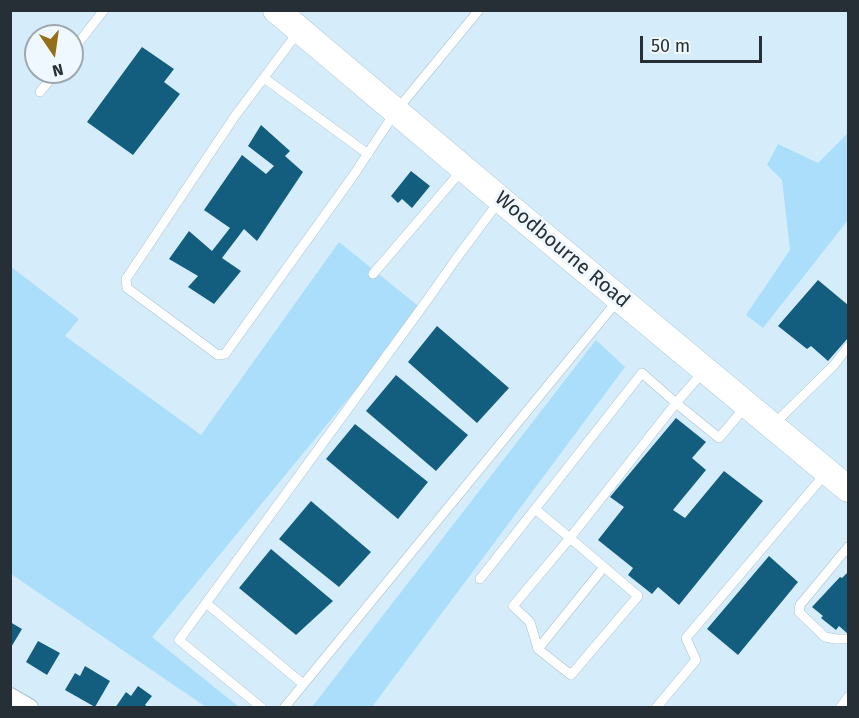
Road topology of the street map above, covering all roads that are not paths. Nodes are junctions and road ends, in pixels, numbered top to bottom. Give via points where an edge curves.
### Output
1 (105, 10) edge
2 (276, 10) edge
3 (479, 10) edge
4 (300, 30) junction
5 (84, 36) edge
6 (264, 78) junction
7 (46, 84) edge
8 (40, 92) dead end
9 (396, 111) junction
10 (368, 154) junction
11 (464, 168) junction
12 (501, 200) junction
13 (373, 274) dead end
14 (619, 298) junction
15 (849, 347) edge
16 (705, 370) junction
17 (676, 402) junction
18 (747, 405) junction
19 (773, 426) junction
20 (827, 471) junction
21 (849, 489) edge
22 (535, 509) junction
23 (570, 538) junction
24 (849, 547) edge
25 (604, 567) junction
26 (480, 579) dead end
27 (206, 603) junction
28 (849, 639) edge
29 (538, 649) junction
30 (303, 684) junction
31 (10, 697) edge
32 (849, 697) edge
33 (29, 708) edge
34 (262, 708) edge
35 (284, 708) edge
36 (656, 708) edge
37 (840, 708) edge

1 - 5 lane
2 - 4 main road, Woodbourne Road
3 - 9 lane
4 - 6 lane
4 - 9 main road, Woodbourne Road
6 - 10 lane
6 - 10 lane via 126,279 127,288 219,355 225,354
7 - 8 lane
9 - 10 lane
9 - 11 main road, Woodbourne Road
11 - 12 main road, Woodbourne Road
11 - 13 lane
12 - 14 main road, Woodbourne Road
12 - 27 lane
14 - 16 main road, Woodbourne Road
14 - 30 lane
15 - 19 lane
16 - 17 lane
16 - 18 main road, Woodbourne Road
17 - 18 lane via 719,438
17 - 22 lane via 642,373
17 - 23 lane
18 - 19 main road, Woodbourne Road
19 - 20 main road, Woodbourne Road
20 - 21 main road, Woodbourne Road
20 - 36 lane via 686,638 696,660
22 - 23 lane
22 - 26 lane
23 - 25 lane
23 - 29 lane via 513,606 530,622
24 - 28 lane via 800,604 799,612 825,637
25 - 29 lane
25 - 29 lane via 638,596 572,675
27 - 30 lane
27 - 34 lane via 179,640
30 - 35 lane
31 - 33 street
32 - 37 lane

